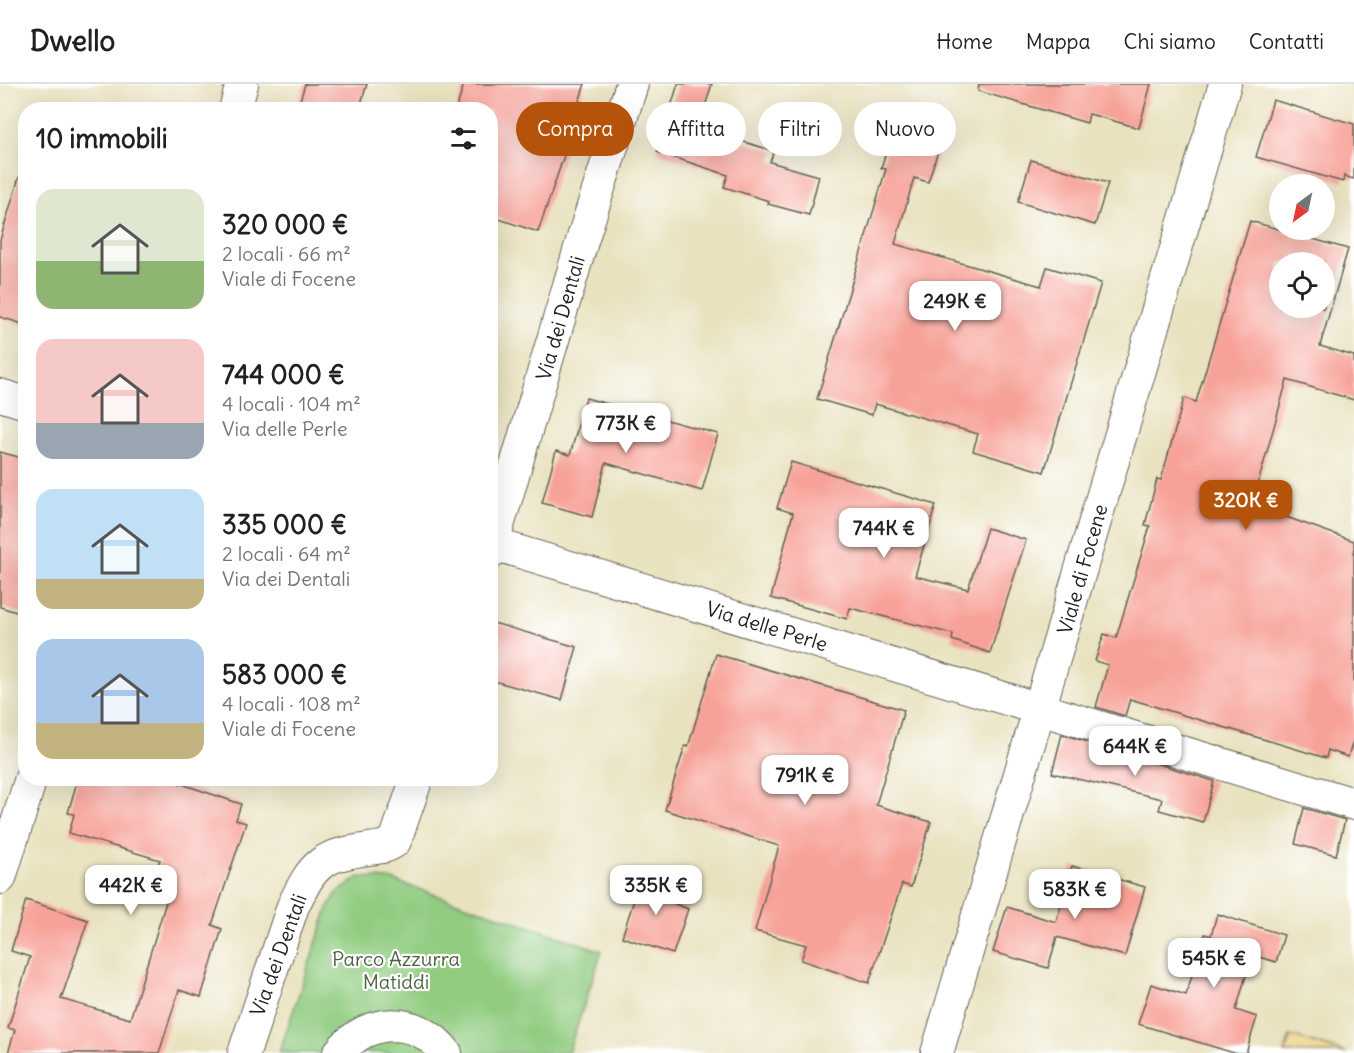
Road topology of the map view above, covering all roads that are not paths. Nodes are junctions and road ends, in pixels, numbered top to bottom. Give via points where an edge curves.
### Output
1 (242, 84) edge
2 (632, 84) edge
3 (1224, 84) edge
4 (237, 102) edge
5 (0, 395) edge
6 (18, 401) edge
7 (498, 526) edge
8 (498, 548) edge
9 (1041, 709) junction
10 (29, 786) edge
11 (414, 786) edge
12 (1354, 804) edge
13 (0, 878) edge
14 (244, 1053) edge
15 (339, 1053) edge
16 (446, 1053) edge
17 (937, 1053) edge

1 - 4 street
2 - 7 street, Via dei Dentali
3 - 9 street, Viale di Focene
5 - 6 street
8 - 9 street, Via delle Perle
9 - 12 street, Via delle Perle
9 - 17 street, Viale di Focene
10 - 13 street
11 - 14 street, Via dei Dentali via 395,841 384,847 336,854 318,865 304,883
15 - 16 street via 360,1033 392,1024 425,1032

